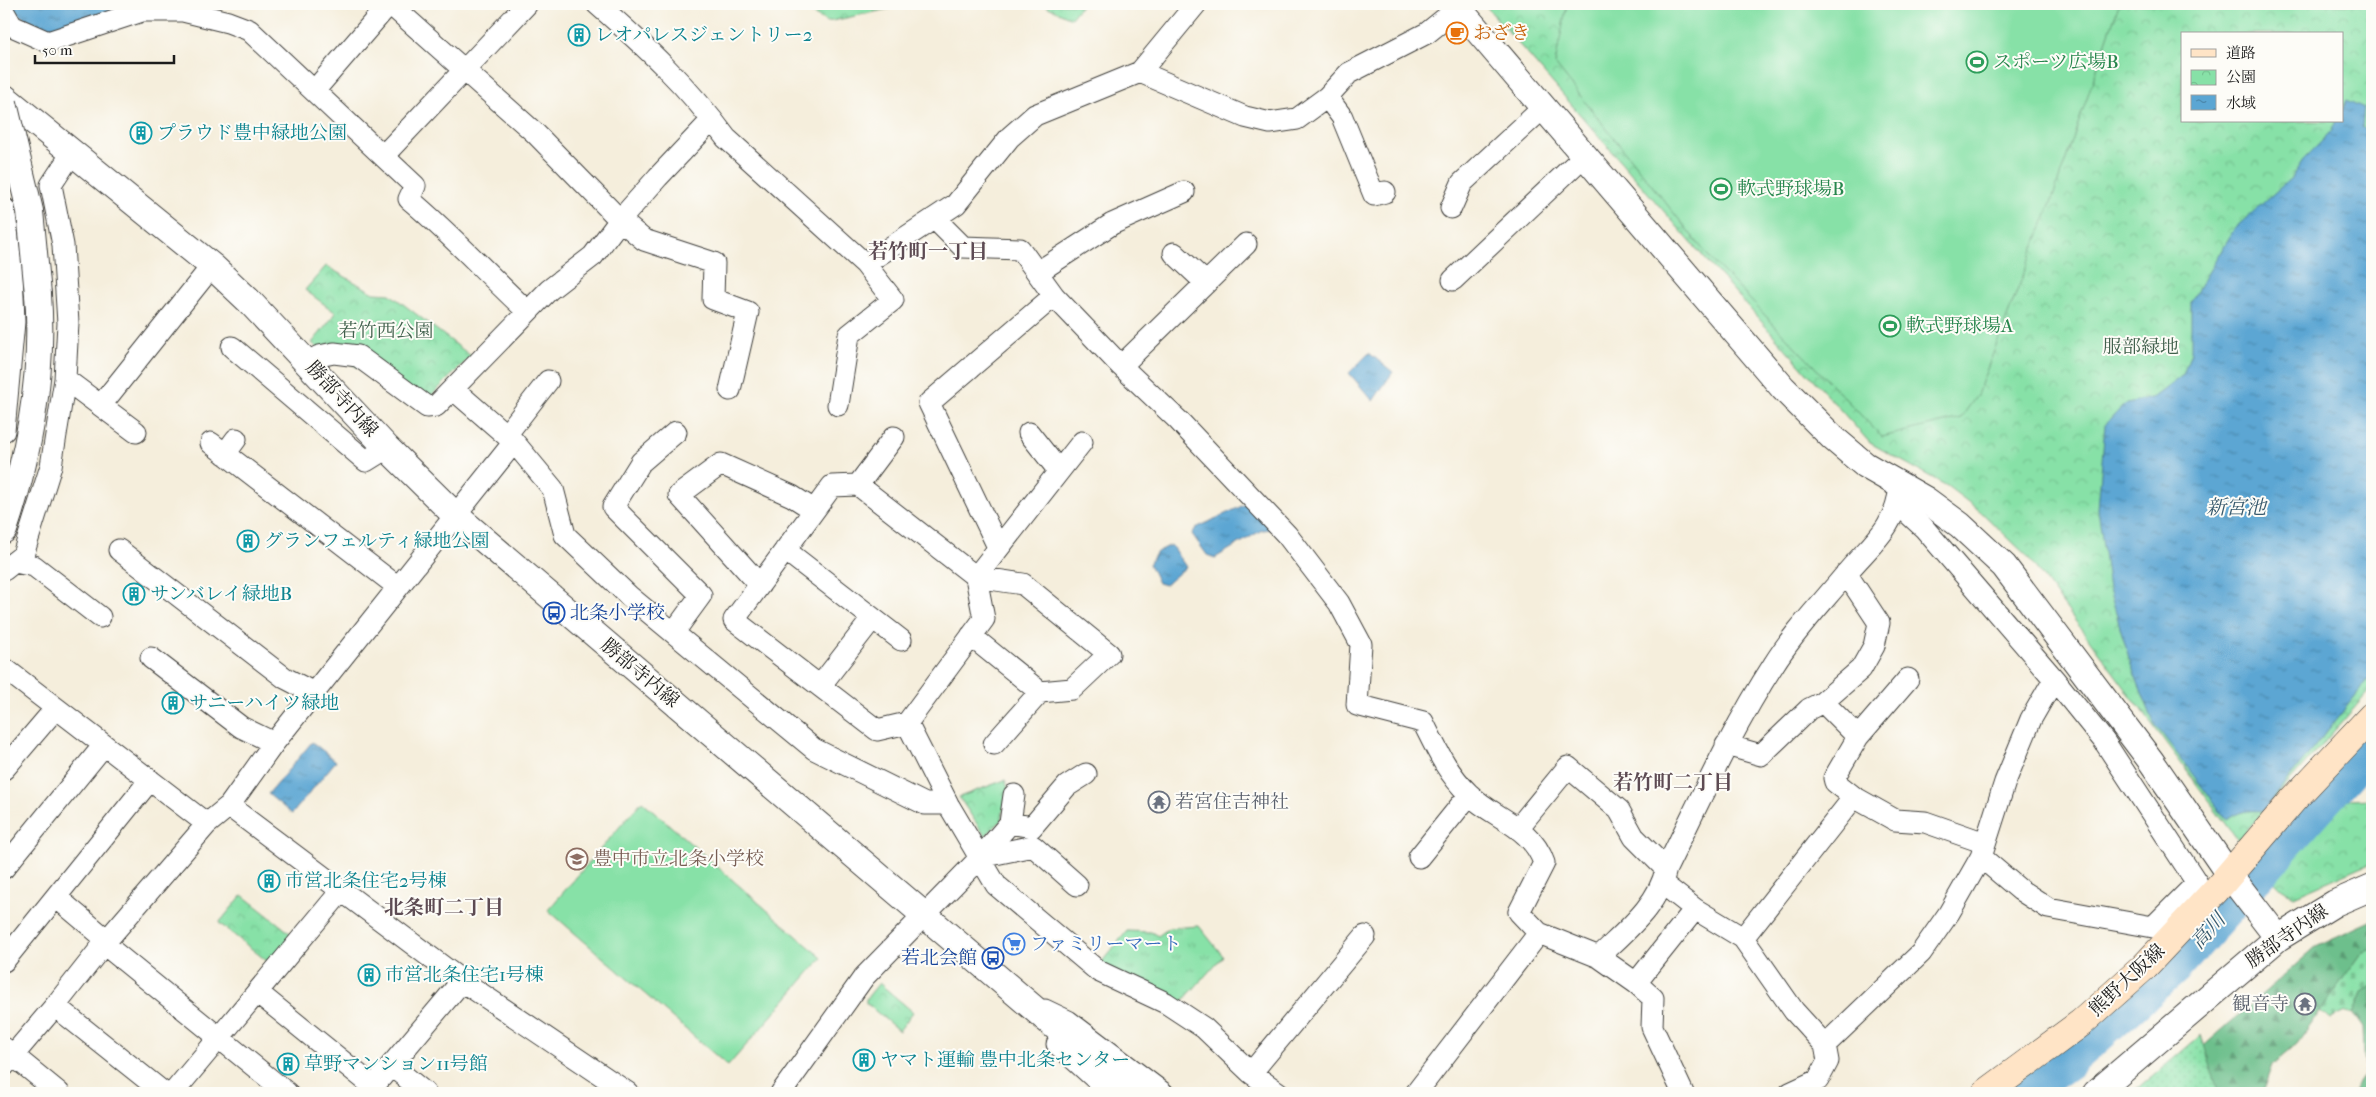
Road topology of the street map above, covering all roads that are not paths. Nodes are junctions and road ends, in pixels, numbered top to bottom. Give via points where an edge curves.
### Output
1 (390, 4) edge
2 (527, 4) edge
3 (597, 4) edge
4 (1196, 4) edge
5 (1457, 6) edge
6 (4, 12) edge
7 (463, 70) junction
8 (1140, 72) junction
9 (314, 90) junction
10 (1327, 97) junction
11 (10, 104) edge
12 (1544, 107) junction
13 (712, 120) junction
14 (4, 133) edge
15 (72, 153) junction
16 (384, 155) junction
17 (1585, 156) junction
18 (1184, 192) dead end
19 (1385, 192) dead end
20 (4, 208) edge
21 (1451, 208) dead end
22 (620, 220) junction
23 (936, 220) junction
24 (1246, 244) dead end
25 (1174, 252) dead end
26 (865, 264) junction
27 (212, 266) junction
28 (1038, 272) junction
29 (1453, 280) dead end
30 (1206, 283) junction
31 (1054, 296) junction
32 (526, 311) junction
33 (9, 320) edge
34 (232, 347) dead end
35 (308, 362) junction
36 (1121, 366) junction
37 (65, 379) junction
38 (548, 381) dead end
39 (453, 389) junction
40 (730, 390) dead end
41 (101, 405) junction
42 (838, 405) dead end
43 (4, 426) edge
44 (136, 432) dead end
45 (676, 432) dead end
46 (1029, 433) dead end
47 (894, 437) dead end
48 (510, 439) junction
49 (1082, 442) dead end
50 (224, 445) dead end
51 (387, 448) junction
52 (1059, 471) junction
53 (858, 486) junction
54 (1899, 496) junction
55 (814, 510) junction
56 (455, 515) junction
57 (4, 530) edge
58 (998, 547) junction
59 (785, 550) junction
60 (132, 553) dead end
61 (9, 566) edge
62 (1846, 573) junction
63 (976, 577) junction
64 (760, 585) junction
65 (398, 586) junction
66 (100, 617) dead end
67 (872, 618) junction
68 (674, 632) junction
69 (971, 636) junction
70 (901, 640) dead end
71 (151, 658) dead end
72 (4, 668) edge
73 (1908, 679) dead end
74 (2054, 679) junction
75 (820, 686) junction
76 (1040, 692) junction
77 (314, 694) junction
78 (1823, 702) junction
79 (56, 708) junction
80 (2372, 716) edge
81 (907, 723) junction
82 (1858, 737) junction
83 (274, 743) junction
84 (994, 744) dead end
85 (104, 745) junction
86 (1726, 745) junction
87 (2151, 761) junction
88 (4, 769) edge
89 (1086, 774) dead end
90 (2126, 775) junction
91 (150, 780) junction
92 (1014, 795) dead end
93 (1470, 795) junction
94 (1854, 797) junction
95 (948, 804) junction
96 (229, 806) junction
97 (1010, 823) junction
98 (207, 824) junction
99 (1518, 828) junction
100 (1983, 850) junction
101 (981, 857) junction
102 (1420, 857) dead end
103 (4, 868) edge
104 (2228, 874) junction
105 (1664, 877) junction
106 (1077, 885) dead end
107 (2372, 887) edge
108 (342, 890) junction
109 (56, 897) junction
110 (1695, 909) junction
111 (924, 915) junction
112 (1539, 933) junction
113 (1365, 936) dead end
114 (1742, 938) junction
115 (2278, 938) junction
116 (105, 942) junction
117 (1599, 957) junction
118 (4, 961) edge
119 (462, 981) junction
120 (1636, 983) junction
121 (257, 992) junction
122 (1025, 1000) junction
123 (55, 1006) junction
124 (220, 1037) junction
125 (1825, 1046) junction
126 (7, 1056) edge
127 (392, 1066) junction
128 (1252, 1073) junction
129 (371, 1090) edge
130 (59, 1093) edge
131 (164, 1093) edge
132 (173, 1093) edge
133 (287, 1093) edge
134 (425, 1093) edge
135 (628, 1093) edge
136 (781, 1093) edge
137 (1110, 1093) edge
138 (1133, 1093) edge
139 (1163, 1093) edge
140 (1279, 1093) edge
141 (1416, 1093) edge
142 (1682, 1093) edge
143 (1790, 1093) edge
144 (1986, 1093) edge
145 (2096, 1093) edge

1 - 7 street
1 - 9 street
2 - 7 street
3 - 13 street via 649,48
4 - 8 street
5 - 10 street via 1427,33 1349,73
5 - 12 street
6 - 9 street via 12,26 48,42 142,11 183,11 228,22 249,30
7 - 16 street
7 - 22 street via 535,133
8 - 10 street via 1246,117 1270,123 1297,119
8 - 23 street via 1034,115 1010,137 956,204
9 - 16 street
10 - 19 street via 1342,117 1374,194
11 - 14 street
11 - 15 street, 勝部寺内線
11 - 57 street, bridge via 30,211 38,294 39,348 33,409 19,483
12 - 17 street
12 - 21 street via 1462,182
13 - 22 street
13 - 26 street via 726,138
15 - 27 street, 勝部寺内線
15 - 37 street via 51,185 63,245 68,323
16 - 32 street via 415,186 409,200 442,226
17 - 29 street
17 - 54 street via 1783,388 1833,438
18 - 28 street via 1112,224
20 - 33 street via 12,267
22 - 32 street via 593,256
22 - 40 street via 644,240 714,263 714,298 748,312
23 - 26 street
23 - 28 street via 963,247 1020,249
24 - 30 street
25 - 30 street
26 - 42 street via 893,300 849,335
27 - 35 street, 勝部寺内線
27 - 41 street
28 - 31 street
30 - 36 street
31 - 36 street
31 - 58 street via 929,402
32 - 39 street
33 - 43 street
34 - 51 street via 366,461
35 - 39 street via 334,353 358,356 427,407 436,406
35 - 51 street, 勝部寺内線
36 - 93 street via 1179,421 1288,535 1339,603 1360,644 1357,705 1423,722 1446,768
37 - 41 street
37 - 61 street via 51,466 23,555
38 - 48 street
39 - 48 street
41 - 44 street
45 - 68 street via 641,462 613,507 701,595
46 - 52 street
47 - 53 street
48 - 56 street
48 - 68 street via 553,489 565,535 629,596
49 - 52 street
50 - 65 street via 323,519
51 - 56 street, 勝部寺内線
52 - 58 street
53 - 55 street via 832,486
53 - 63 street
54 - 62 street via 1888,527
54 - 74 street
54 - 87 street via 1926,500 1960,525 2004,566
55 - 59 street
55 - 64 street via 792,496 721,464 679,495
56 - 65 street
56 - 111 street, 勝部寺内線
58 - 63 street
59 - 64 street
59 - 67 street
60 - 77 street via 226,621 285,678
61 - 66 street via 34,566
62 - 78 street via 1879,623 1874,646 1861,669
62 - 86 street via 1775,662
63 - 69 street via 984,619
63 - 76 street via 1023,584 1109,654 1072,689
64 - 75 street via 734,620
65 - 77 street
67 - 70 street
67 - 75 street
68 - 95 street via 814,749 925,804
69 - 76 street
69 - 81 street
71 - 83 street via 241,727
72 - 79 street
73 - 82 street
74 - 90 street via 2104,741
74 - 100 street via 2031,719 2005,782
75 - 81 street via 877,730
76 - 84 street
77 - 83 street
78 - 82 street
78 - 86 street via 1809,709 1761,755
79 - 85 street
79 - 88 street
80 - 104 main road, 熊野大阪線
81 - 95 street
82 - 94 street via 1834,778
83 - 96 street
85 - 91 street
85 - 103 street
86 - 105 street
87 - 90 street
87 - 104 street
89 - 97 street via 1067,786 1032,827
90 - 100 street via 2197,883 2153,927 2048,908 2020,890
91 - 98 street
91 - 109 street
92 - 97 street
93 - 99 street
93 - 102 street
94 - 100 street via 1895,820 1926,822
94 - 114 street
95 - 101 street
96 - 98 street
96 - 108 street
97 - 101 street
98 - 116 street
99 - 105 street via 1568,767 1619,810 1634,837
99 - 112 street via 1539,848 1544,863 1519,912
100 - 125 street via 1949,913 1921,953
101 - 106 street via 1033,846
101 - 111 street
101 - 128 street via 996,885 1098,971 1166,1003 1204,1028
104 - 115 street
104 - 144 main road, 熊野大阪線 via 2144,967 2081,1023
105 - 110 street
105 - 117 street via 1635,922
107 - 115 street, 勝部寺内線 via 2335,903
108 - 119 street
108 - 121 street
109 - 116 street
109 - 118 street
110 - 114 street
110 - 120 street
111 - 122 street, 勝部寺内線
111 - 136 street via 864,977
112 - 117 street
112 - 141 street
113 - 128 street
114 - 125 street via 1794,1011
115 - 145 street, 勝部寺内線
116 - 123 street
116 - 124 street
117 - 120 street
119 - 127 street
119 - 135 street
120 - 142 street via 1653,998 1652,1027
121 - 124 street
121 - 129 street
122 - 137 street via 1052,1039
122 - 138 street, 勝部寺内線
122 - 139 street via 1068,1021
123 - 126 street
123 - 131 street
124 - 132 street
124 - 133 street
125 - 143 street via 1828,1061 1818,1080
126 - 130 street
127 - 129 street
127 - 134 street
128 - 140 street

